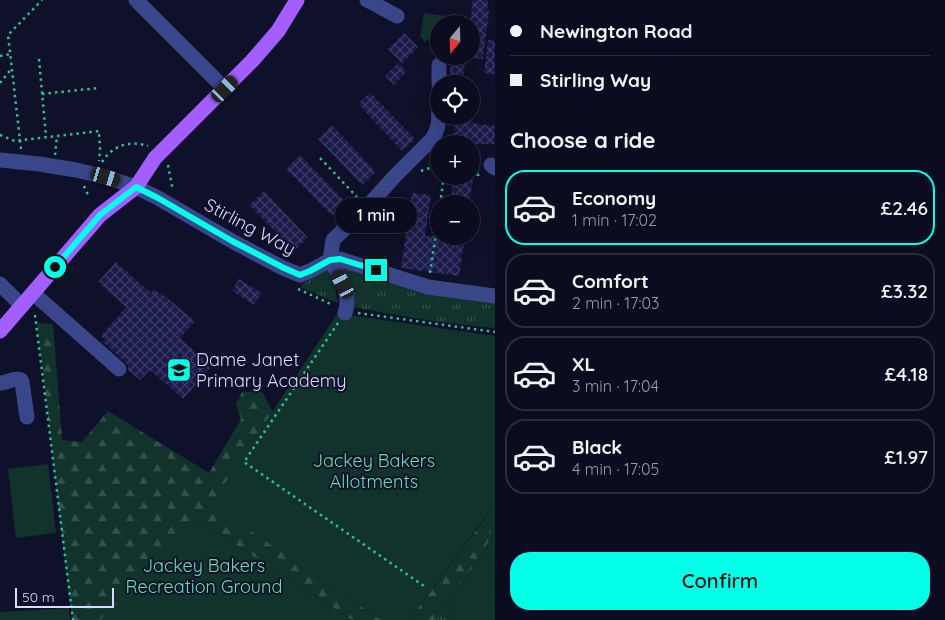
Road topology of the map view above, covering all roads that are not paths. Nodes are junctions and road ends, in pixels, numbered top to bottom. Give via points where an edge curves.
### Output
1 (136, 0) edge
2 (297, 0) edge
3 (367, 0) edge
4 (397, 16) dead end
5 (439, 65) dead end
6 (439, 75) edge
7 (225, 89) junction
8 (438, 125) edge
9 (0, 160) edge
10 (136, 187) junction
11 (330, 260) junction
12 (0, 284) edge
13 (32, 293) junction
14 (495, 296) edge
15 (22, 306) junction
16 (345, 313) road end
17 (0, 331) edge
18 (119, 369) dead end
19 (0, 383) edge
20 (27, 417) dead end

1 - 7 street
2 - 7 main road via 278,31
3 - 4 street
5 - 6 street
7 - 10 main road via 155,158
8 - 11 street via 432,139 333,240
9 - 10 street, Stirling Way via 76,170
10 - 11 street, Stirling Way via 292,272 300,275
10 - 13 main road via 100,215
11 - 14 street via 340,259 428,287
11 - 16 street via 343,284 347,300
12 - 15 street
13 - 15 main road
13 - 18 street
15 - 17 main road
19 - 20 street via 21,380

